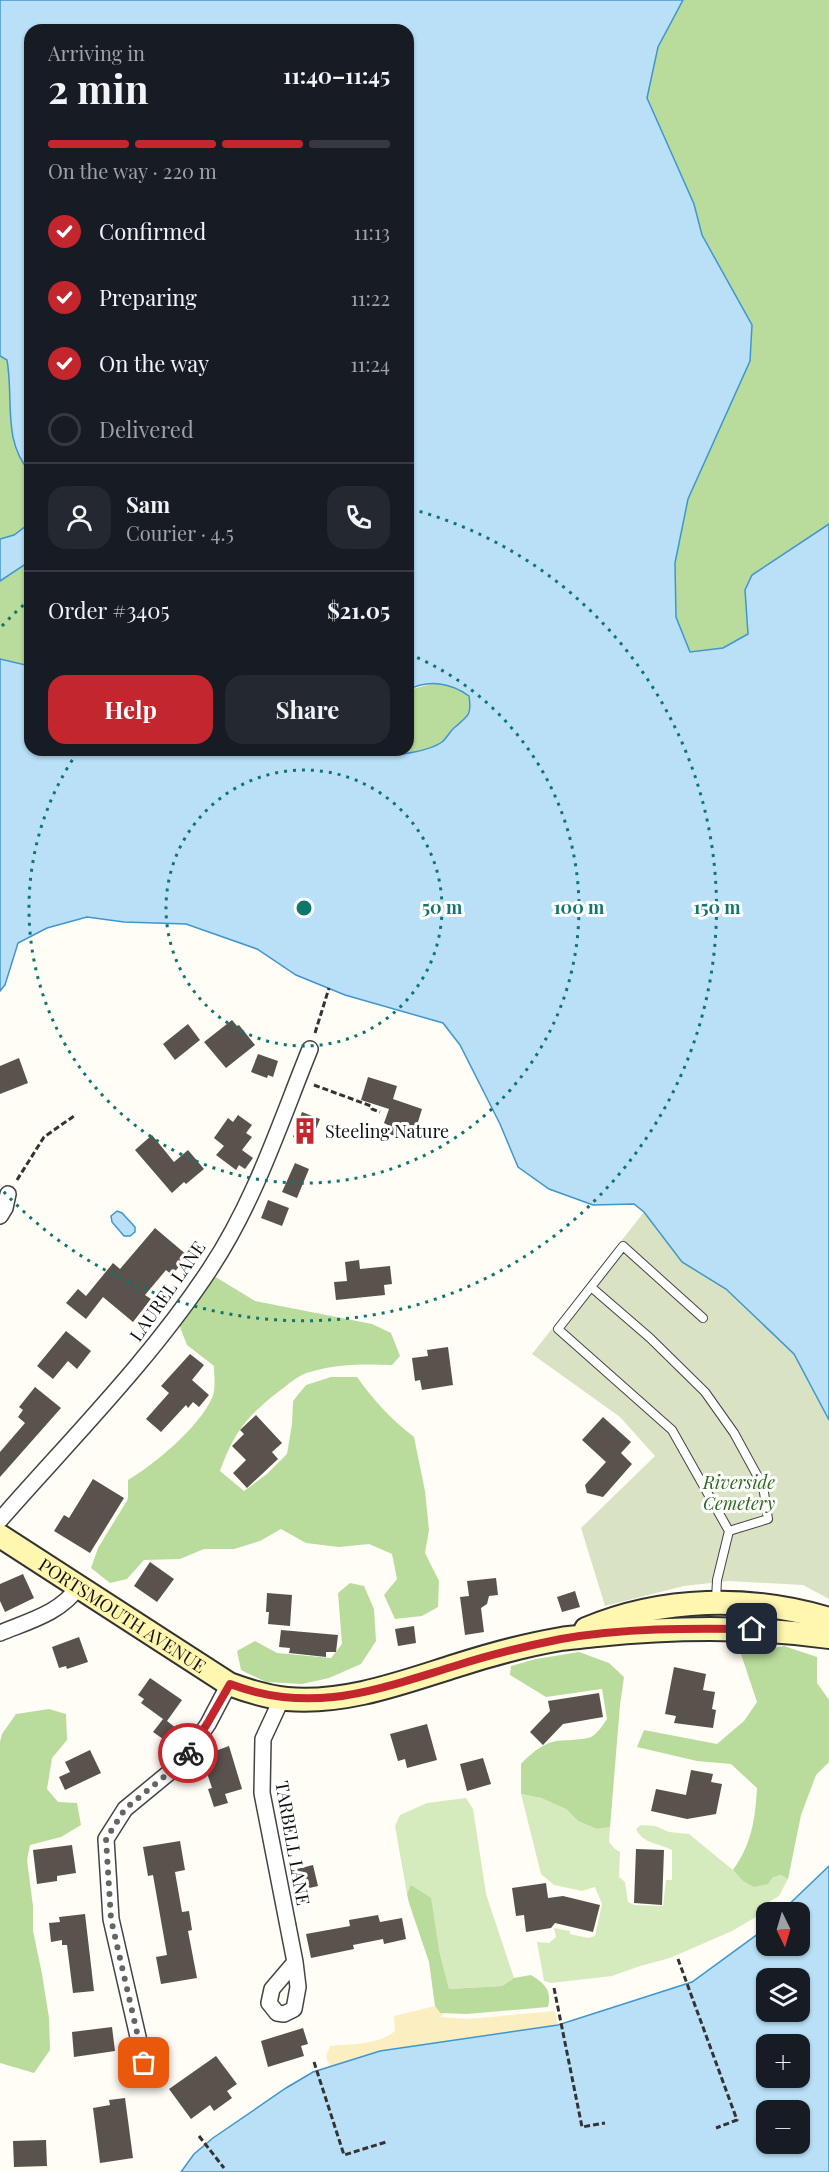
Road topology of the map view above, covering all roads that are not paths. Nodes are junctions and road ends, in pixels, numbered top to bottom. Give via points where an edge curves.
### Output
1 (310, 1049) road end
2 (8, 1194) road end
3 (0, 1216) edge
4 (591, 1287) junction
5 (703, 1318) dead end
6 (0, 1520) edge
7 (729, 1530) junction
8 (0, 1536) edge
9 (79, 1586) junction
10 (716, 1602) junction
11 (829, 1619) edge
12 (0, 1633) edge
13 (829, 1637) edge
14 (562, 1639) junction
15 (230, 1684) junction
16 (282, 1698) junction
17 (295, 1962) dead end
18 (144, 2063) dead end

1 - 6 street, LAUREL LANE via 250,1199 211,1268 141,1362
2 - 3 street
4 - 5 lane via 623,1246
4 - 7 lane via 558,1329 672,1430
4 - 7 lane via 705,1392 734,1433 763,1486 768,1520
7 - 10 lane
8 - 9 main road, PORTSMOUTH AVENUE
9 - 12 street via 70,1600 52,1611
9 - 15 main road, PORTSMOUTH AVENUE
10 - 11 main road, PORTSMOUTH AVENUE via 769,1606
10 - 14 main road, PORTSMOUTH AVENUE via 614,1617
13 - 14 main road, PORTSMOUTH AVENUE via 752,1629 699,1629
14 - 16 main road, PORTSMOUTH AVENUE via 364,1693 320,1699
15 - 16 main road, PORTSMOUTH AVENUE via 255,1694
15 - 18 street via 188,1753 125,1809 106,1839 111,1919
16 - 17 street, TARBELL LANE via 263,1739 262,1793

